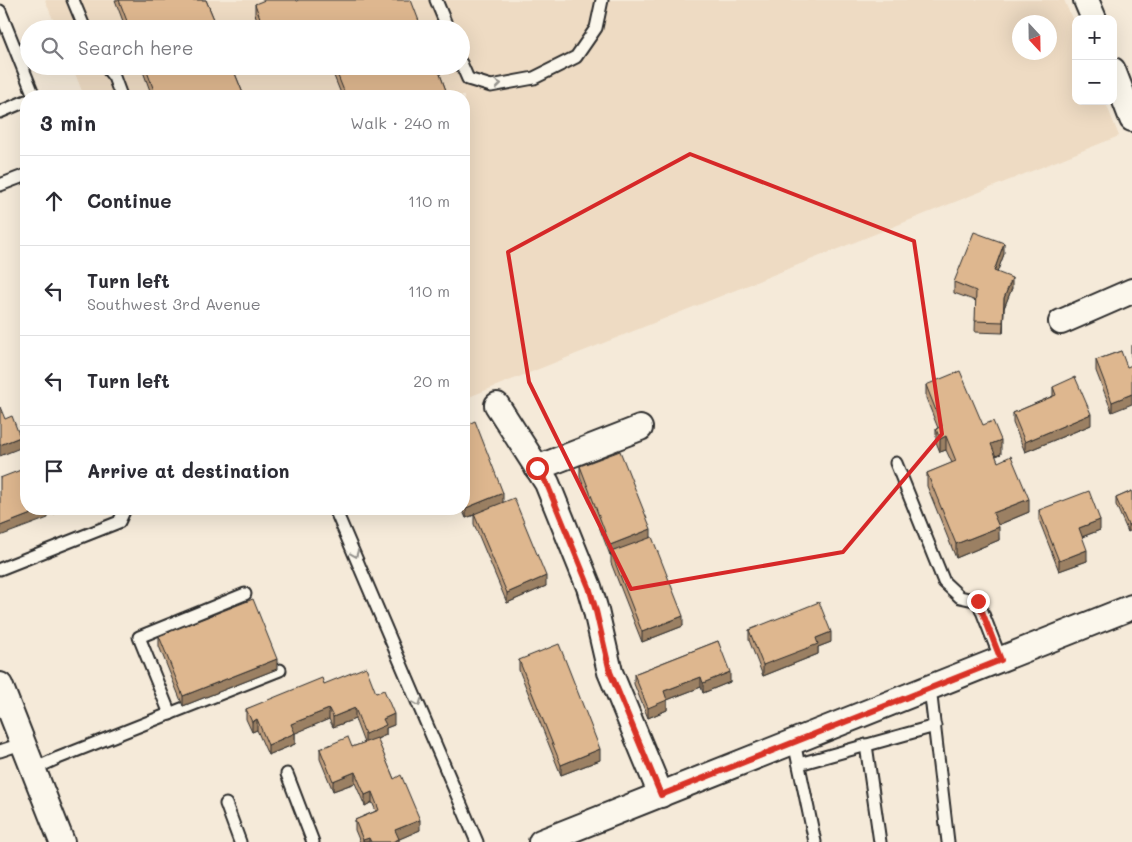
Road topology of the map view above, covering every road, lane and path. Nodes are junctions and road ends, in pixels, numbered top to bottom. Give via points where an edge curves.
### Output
1 (73, 0) edge
2 (436, 0) edge
3 (602, 0) edge
4 (1086, 0) edge
5 (0, 11) edge
6 (1092, 15) edge
7 (81, 20) edge
8 (444, 20) edge
9 (20, 61) edge
10 (26, 75) edge
11 (112, 75) edge
12 (467, 75) edge
13 (1117, 80) edge
14 (32, 90) edge
15 (119, 90) edge
16 (20, 104) edge
17 (0, 112) edge
18 (1132, 119) edge
19 (20, 177) edge
20 (0, 185) edge
21 (1132, 291) edge
22 (1061, 322) dead end
23 (497, 405) dead end
24 (640, 428) dead end
25 (896, 463) dead end
26 (537, 468) junction
27 (122, 515) edge
28 (339, 515) edge
29 (0, 569) edge
30 (245, 594) dead end
31 (1132, 608) edge
32 (1001, 660) junction
33 (280, 670) dead end
34 (0, 685) edge
35 (930, 688) junction
36 (170, 714) junction
37 (935, 726) junction
38 (24, 743) junction
39 (866, 745) junction
40 (0, 751) edge
41 (796, 753) junction
42 (34, 770) junction
43 (286, 774) dead end
44 (661, 795) junction
45 (226, 804) dead end
46 (570, 836) edge
47 (62, 842) edge
48 (240, 842) edge
49 (313, 842) edge
50 (477, 842) edge
51 (541, 842) edge
52 (815, 842) edge
53 (880, 842) edge
54 (948, 842) edge

1 - 7 lane
2 - 8 lane
12 -> 3 lane via 491,86 534,78 576,57 596,28
4 - 6 street
5 - 9 lane
10 - 14 lane
11 - 15 lane
13 - 18 street
16 - 17 lane
19 - 20 lane
21 - 22 street
23 - 26 street
24 - 26 street
25 - 32 lane via 944,582 960,597 978,601
26 - 44 street via 547,484 589,587 610,672
27 - 29 lane via 119,522
28 -> 50 lane
30 - 36 lane via 139,637
31 - 32 street
32 - 35 street
33 - 36 lane
34 - 38 street
35 - 37 lane
35 - 41 street
36 - 42 lane
37 - 39 lane
37 - 54 lane
38 - 40 lane
38 - 42 street
39 - 41 lane
39 - 53 lane
41 - 44 street
41 - 52 lane
42 - 47 street
43 - 49 lane
44 - 46 street
45 - 48 lane
46 - 51 street

